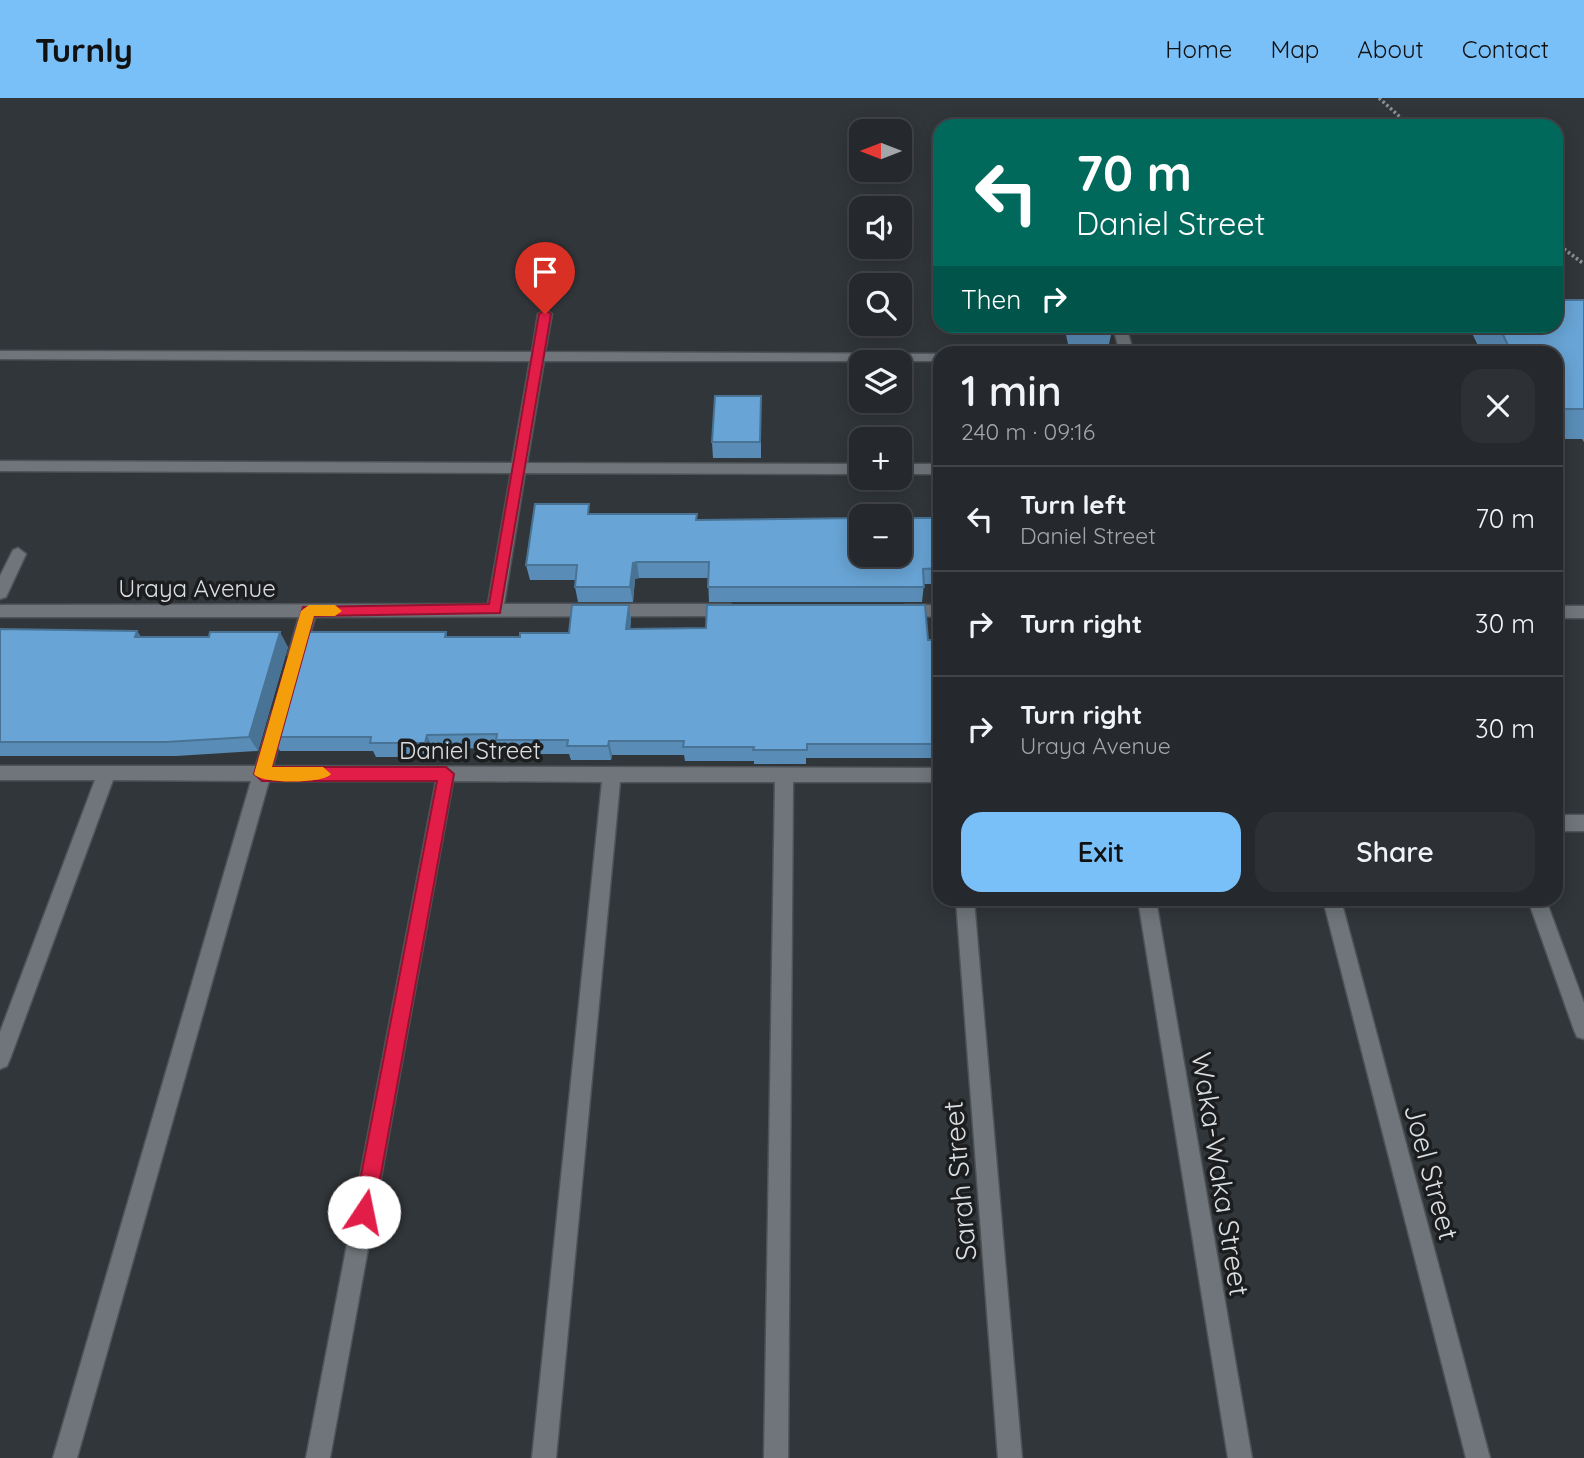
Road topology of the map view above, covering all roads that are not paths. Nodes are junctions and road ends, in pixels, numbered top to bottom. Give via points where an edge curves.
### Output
1 (545, 314) dead end
2 (0, 355) edge
3 (539, 356) junction
4 (933, 357) edge
5 (0, 466) edge
6 (519, 467) junction
7 (849, 468) edge
8 (912, 469) edge
9 (933, 469) edge
10 (18, 554) dead end
11 (0, 593) edge
12 (495, 610) junction
13 (745, 610) edge
14 (0, 611) edge
15 (309, 611) junction
16 (884, 611) edge
17 (933, 611) edge
18 (1563, 612) edge
19 (1584, 612) edge
20 (290, 674) edge
21 (283, 699) edge
22 (0, 774) edge
23 (107, 774) junction
24 (262, 774) junction
25 (446, 774) junction
26 (612, 774) junction
27 (784, 775) junction
28 (933, 775) edge
29 (1563, 823) edge
30 (1584, 823) edge
31 (965, 906) edge
32 (1148, 906) edge
33 (1334, 906) edge
34 (1539, 906) edge
35 (1584, 1030) edge
36 (0, 1059) edge
37 (65, 1458) edge
38 (318, 1458) edge
39 (544, 1458) edge
40 (776, 1458) edge
41 (1010, 1458) edge
42 (1240, 1458) edge
43 (1478, 1458) edge

1 - 3 street
2 - 3 street
3 - 4 street
3 - 6 street
5 - 6 street
6 - 7 street
6 - 12 street
8 - 9 street
10 - 11 street
12 - 13 street, Uraya Avenue
12 - 15 street, Uraya Avenue
14 - 15 street, Uraya Avenue
15 - 20 street
16 - 17 street
18 - 19 street
21 - 24 street
22 - 23 street, Daniel Street
23 - 24 street, Daniel Street
23 - 36 street
24 - 25 street, Daniel Street
24 - 37 street
25 - 26 street, Daniel Street
25 - 38 street
26 - 27 street, Daniel Street
26 - 39 street
27 - 28 street, Daniel Street
27 - 40 street
29 - 30 street
31 - 41 street, Sarah Street
32 - 42 street, Waka-Waka Street
33 - 43 street, Joel Street
34 - 35 street

